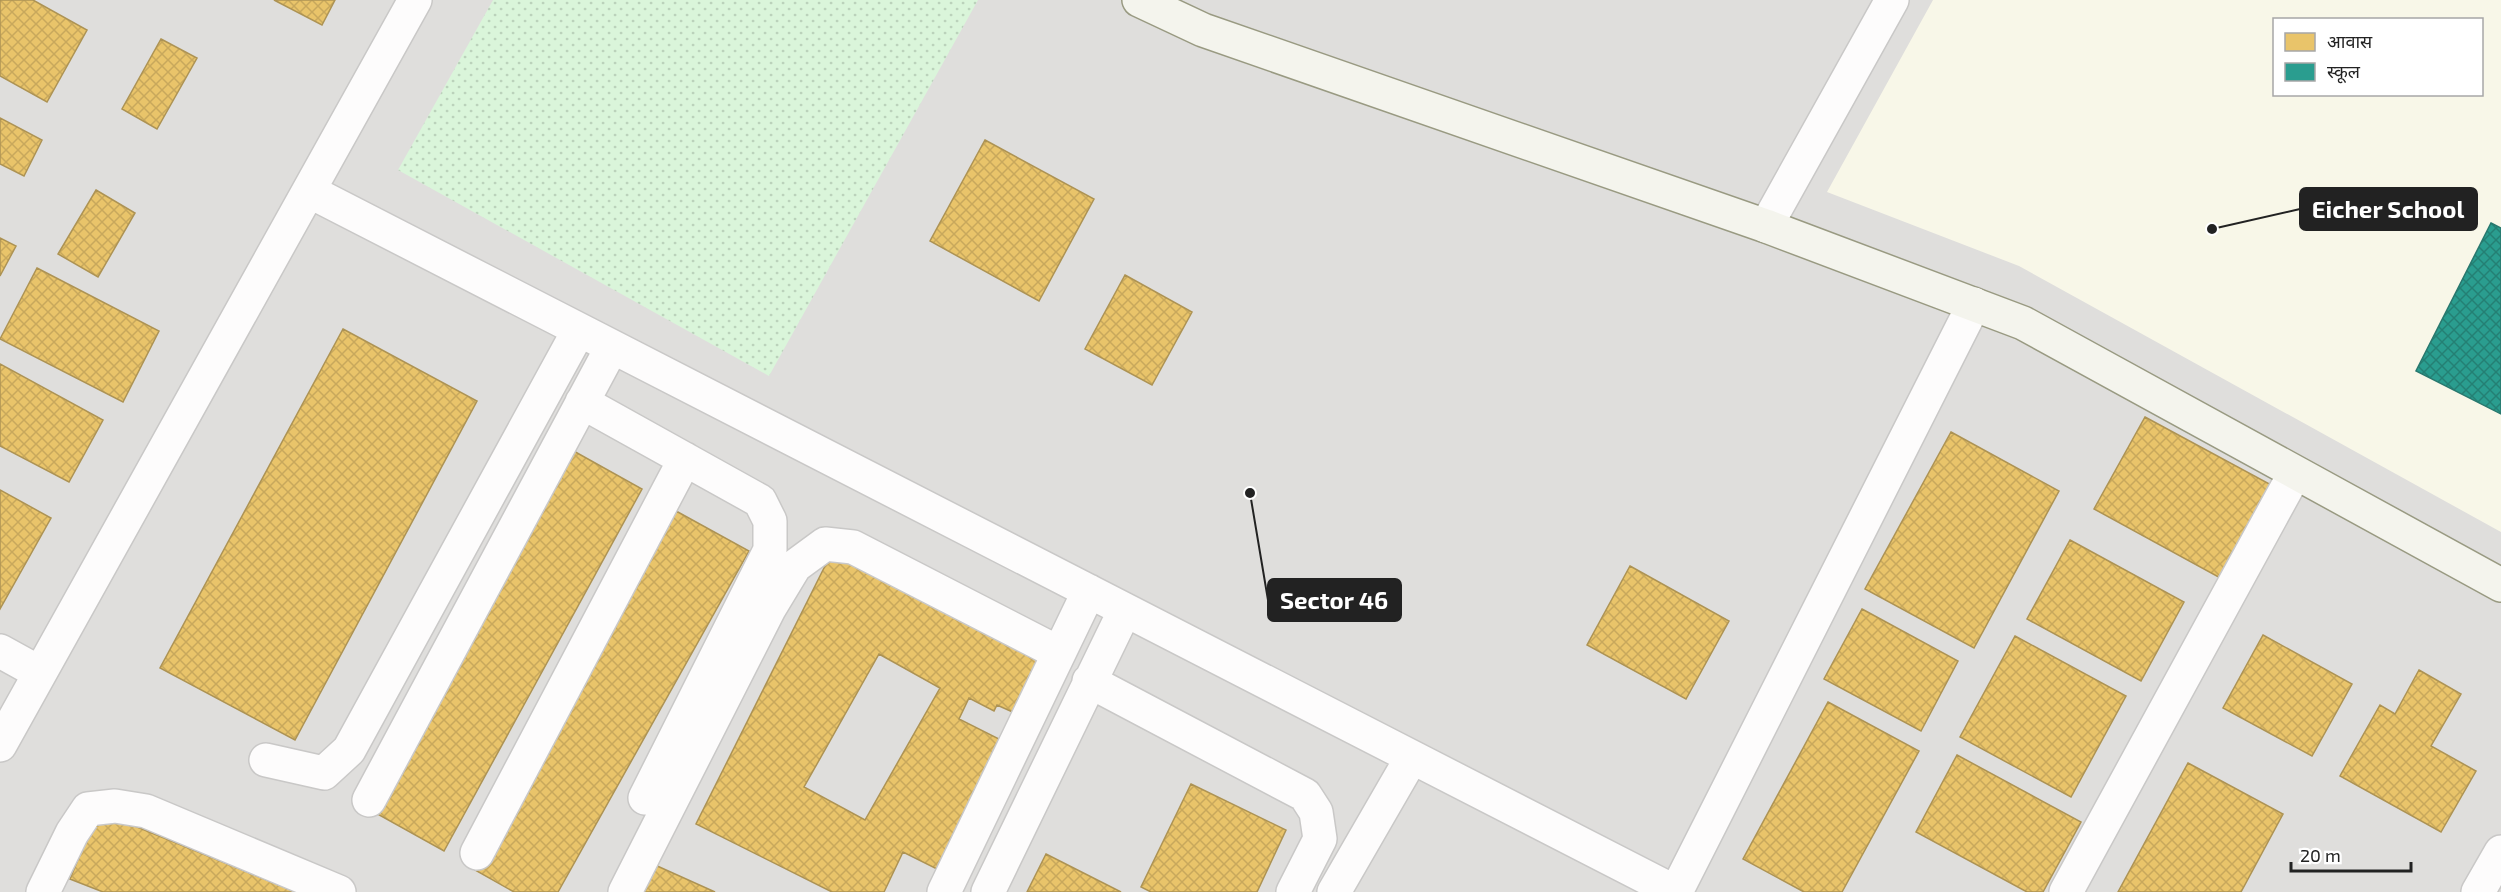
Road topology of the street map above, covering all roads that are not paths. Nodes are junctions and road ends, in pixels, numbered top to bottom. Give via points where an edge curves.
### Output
1 (415, 0) edge
2 (1892, 0) edge
3 (1145, 1) edge
4 (309, 191) junction
5 (1766, 226) junction
6 (1974, 304) junction
7 (579, 330) junction
8 (612, 347) junction
9 (582, 402) junction
10 (685, 459) junction
11 (2295, 474) junction
12 (2501, 585) edge
13 (1089, 591) junction
14 (1125, 610) junction
15 (0, 651) edge
16 (1059, 653) junction
17 (40, 673) junction
18 (1089, 681) junction
19 (0, 745) edge
20 (1412, 757) junction
21 (266, 760) dead end
22 (645, 798) dead end
23 (369, 800) dead end
24 (2501, 852) edge
25 (477, 853) dead end
26 (43, 892) edge
27 (339, 892) edge
28 (626, 892) edge
29 (944, 892) edge
30 (988, 892) edge
31 (1293, 892) edge
32 (1334, 892) edge
33 (1675, 892) edge
34 (2066, 892) edge
35 (2478, 892) edge

1 - 4 street
2 - 5 street
3 - 5 street via 1203,30
4 - 7 street
4 - 17 street
5 - 6 street
6 - 11 street via 2023,322
6 - 33 street
7 - 8 street
7 - 21 street via 350,750 324,773
8 - 9 street
8 - 13 street
9 - 10 street
9 - 23 street
10 - 22 street via 760,501 770,521 770,550
10 - 25 street
11 - 12 street
11 - 34 street
13 - 14 street
13 - 16 street
14 - 18 street
14 - 20 street
15 - 17 street
16 - 28 street via 853,547 825,544 795,567 769,609
16 - 29 street
17 - 19 street
18 - 30 street
18 - 31 street via 1305,795 1316,812 1320,839
20 - 32 street
20 - 33 street
24 - 35 street
26 - 27 street via 88,809 115,806 146,811

